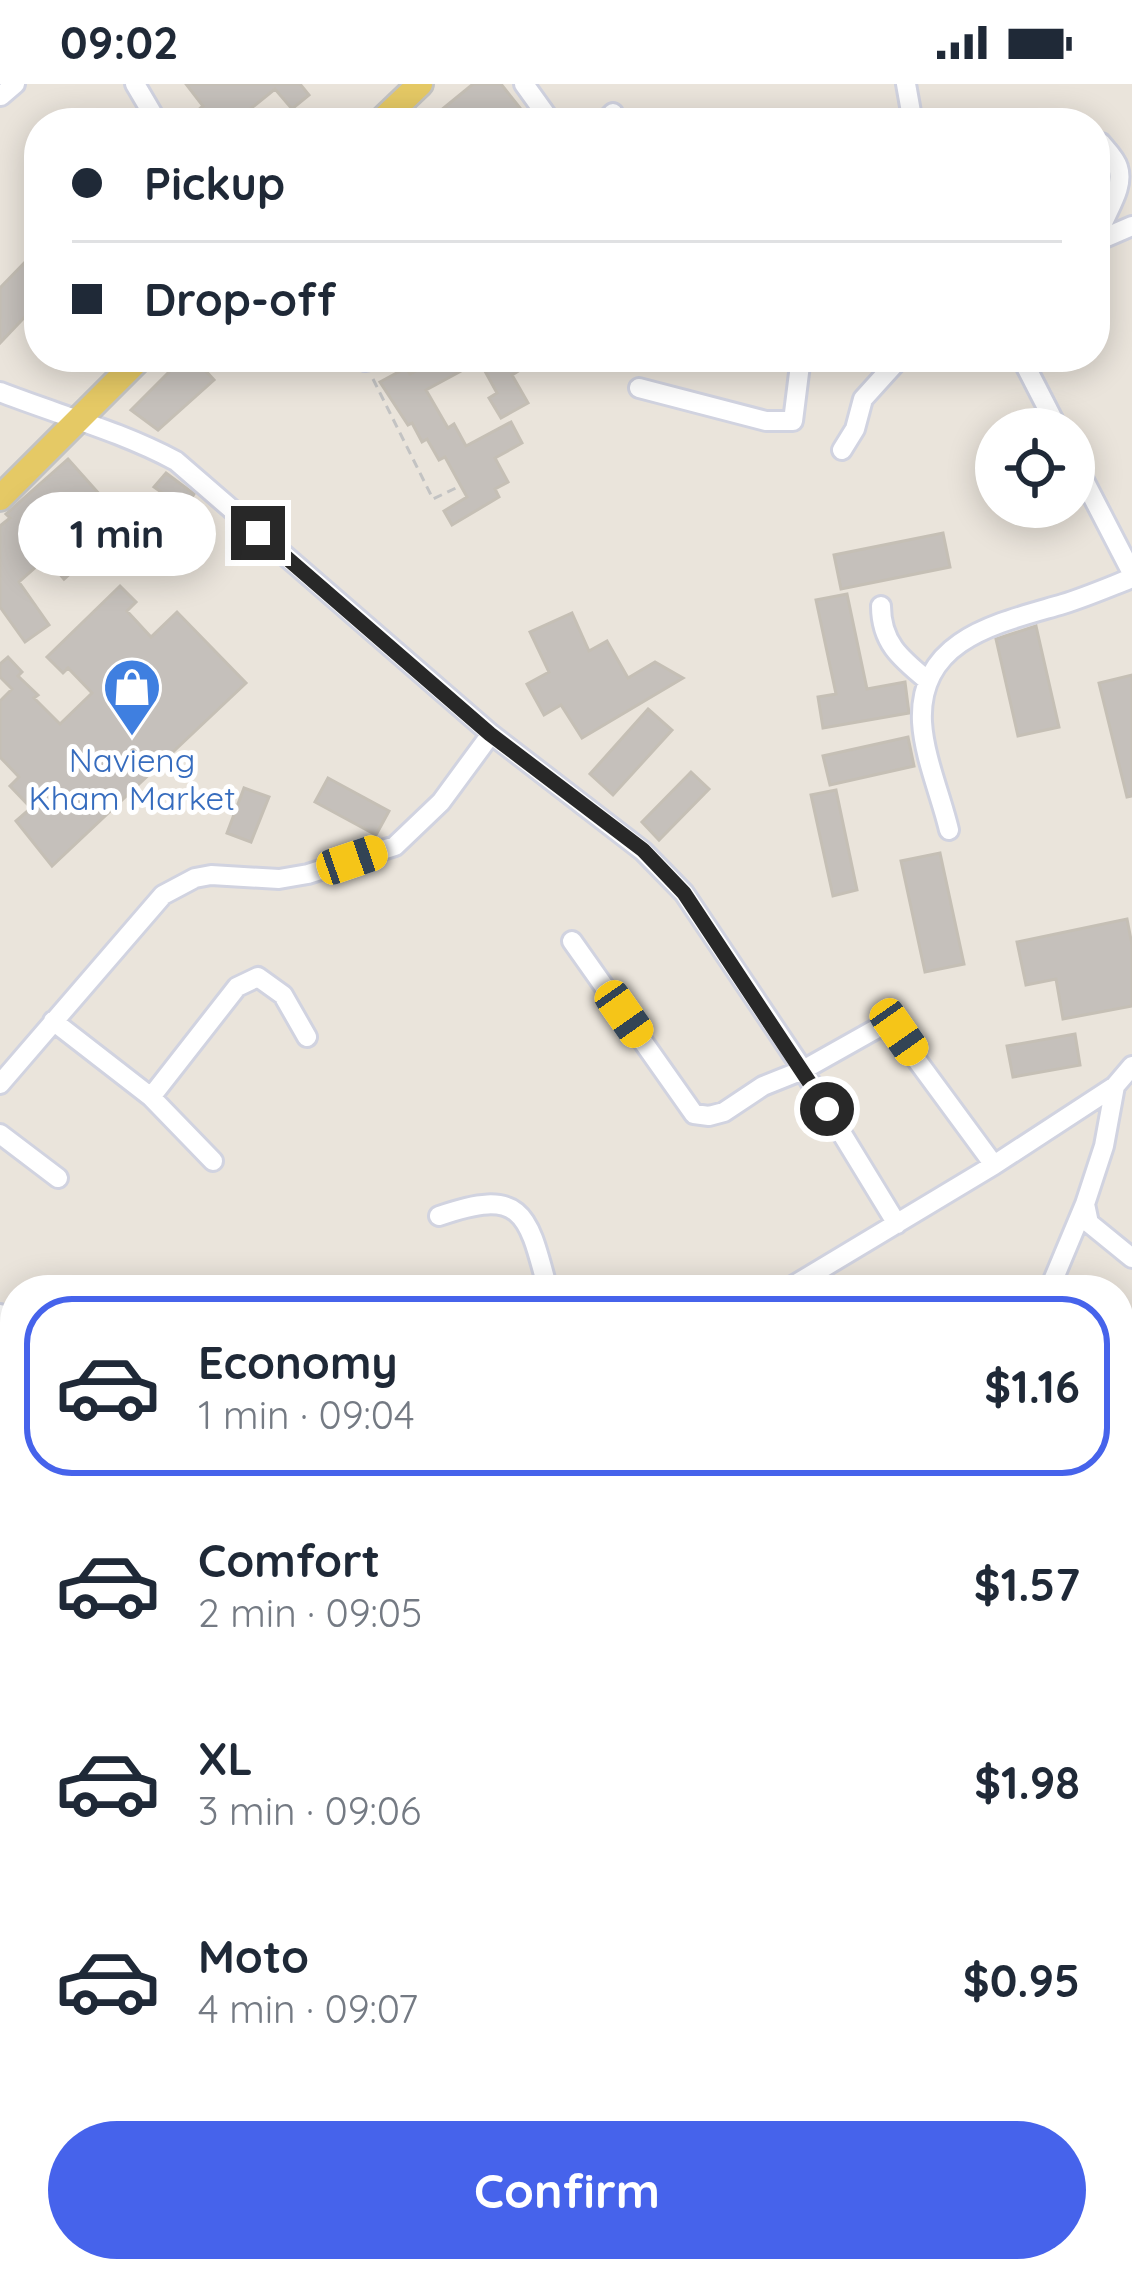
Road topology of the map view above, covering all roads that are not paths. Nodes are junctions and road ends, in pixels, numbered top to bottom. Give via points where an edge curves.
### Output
1 (15, 84) edge
2 (420, 84) edge
3 (1, 96) edge
4 (395, 108) edge
5 (1110, 155) edge
6 (1110, 202) edge
7 (126, 372) edge
8 (799, 372) edge
9 (888, 372) edge
10 (1029, 372) edge
11 (639, 388) dead end
12 (0, 392) edge
13 (1047, 408) edge
14 (77, 423) junction
15 (842, 450) dead end
16 (0, 498) edge
17 (1095, 502) edge
18 (1132, 576) edge
19 (881, 606) dead end
20 (927, 680) junction
21 (490, 734) junction
22 (949, 830) dead end
23 (572, 941) dead end
24 (53, 1021) junction
25 (307, 1037) dead end
26 (1132, 1066) edge
27 (803, 1070) junction
28 (0, 1084) edge
29 (1115, 1086) junction
30 (151, 1097) junction
31 (0, 1134) edge
32 (213, 1161) dead end
33 (994, 1166) junction
34 (58, 1178) dead end
35 (1085, 1204) junction
36 (439, 1216) dead end
37 (897, 1225) junction
38 (1132, 1258) edge
39 (544, 1275) edge
40 (812, 1275) edge
41 (1055, 1275) edge

1 - 3 street
2 - 4 main road
5 - 6 street via 1118,186
7 - 14 main road
8 - 11 street via 793,421
9 - 15 street via 863,399
10 - 13 street
12 - 14 street
14 - 16 main road
14 - 21 street via 176,461
17 - 18 street
18 - 20 street via 977,629
19 - 20 street via 881,632
20 - 22 street via 922,723
21 - 24 street via 441,802 395,845 308,874 211,875 175,887
21 - 27 street via 643,850 684,893
23 - 27 street via 694,1114 724,1112
24 - 28 street
24 - 30 street
25 - 30 street via 284,995 258,977 237,988
26 - 29 street
27 - 33 street via 891,1025
27 - 37 street
29 - 33 street
29 - 35 street
30 - 32 street
31 - 34 street
33 - 37 street
35 - 38 street via 1089,1223
35 - 41 street
36 - 39 street via 475,1203 514,1207
37 - 40 street

